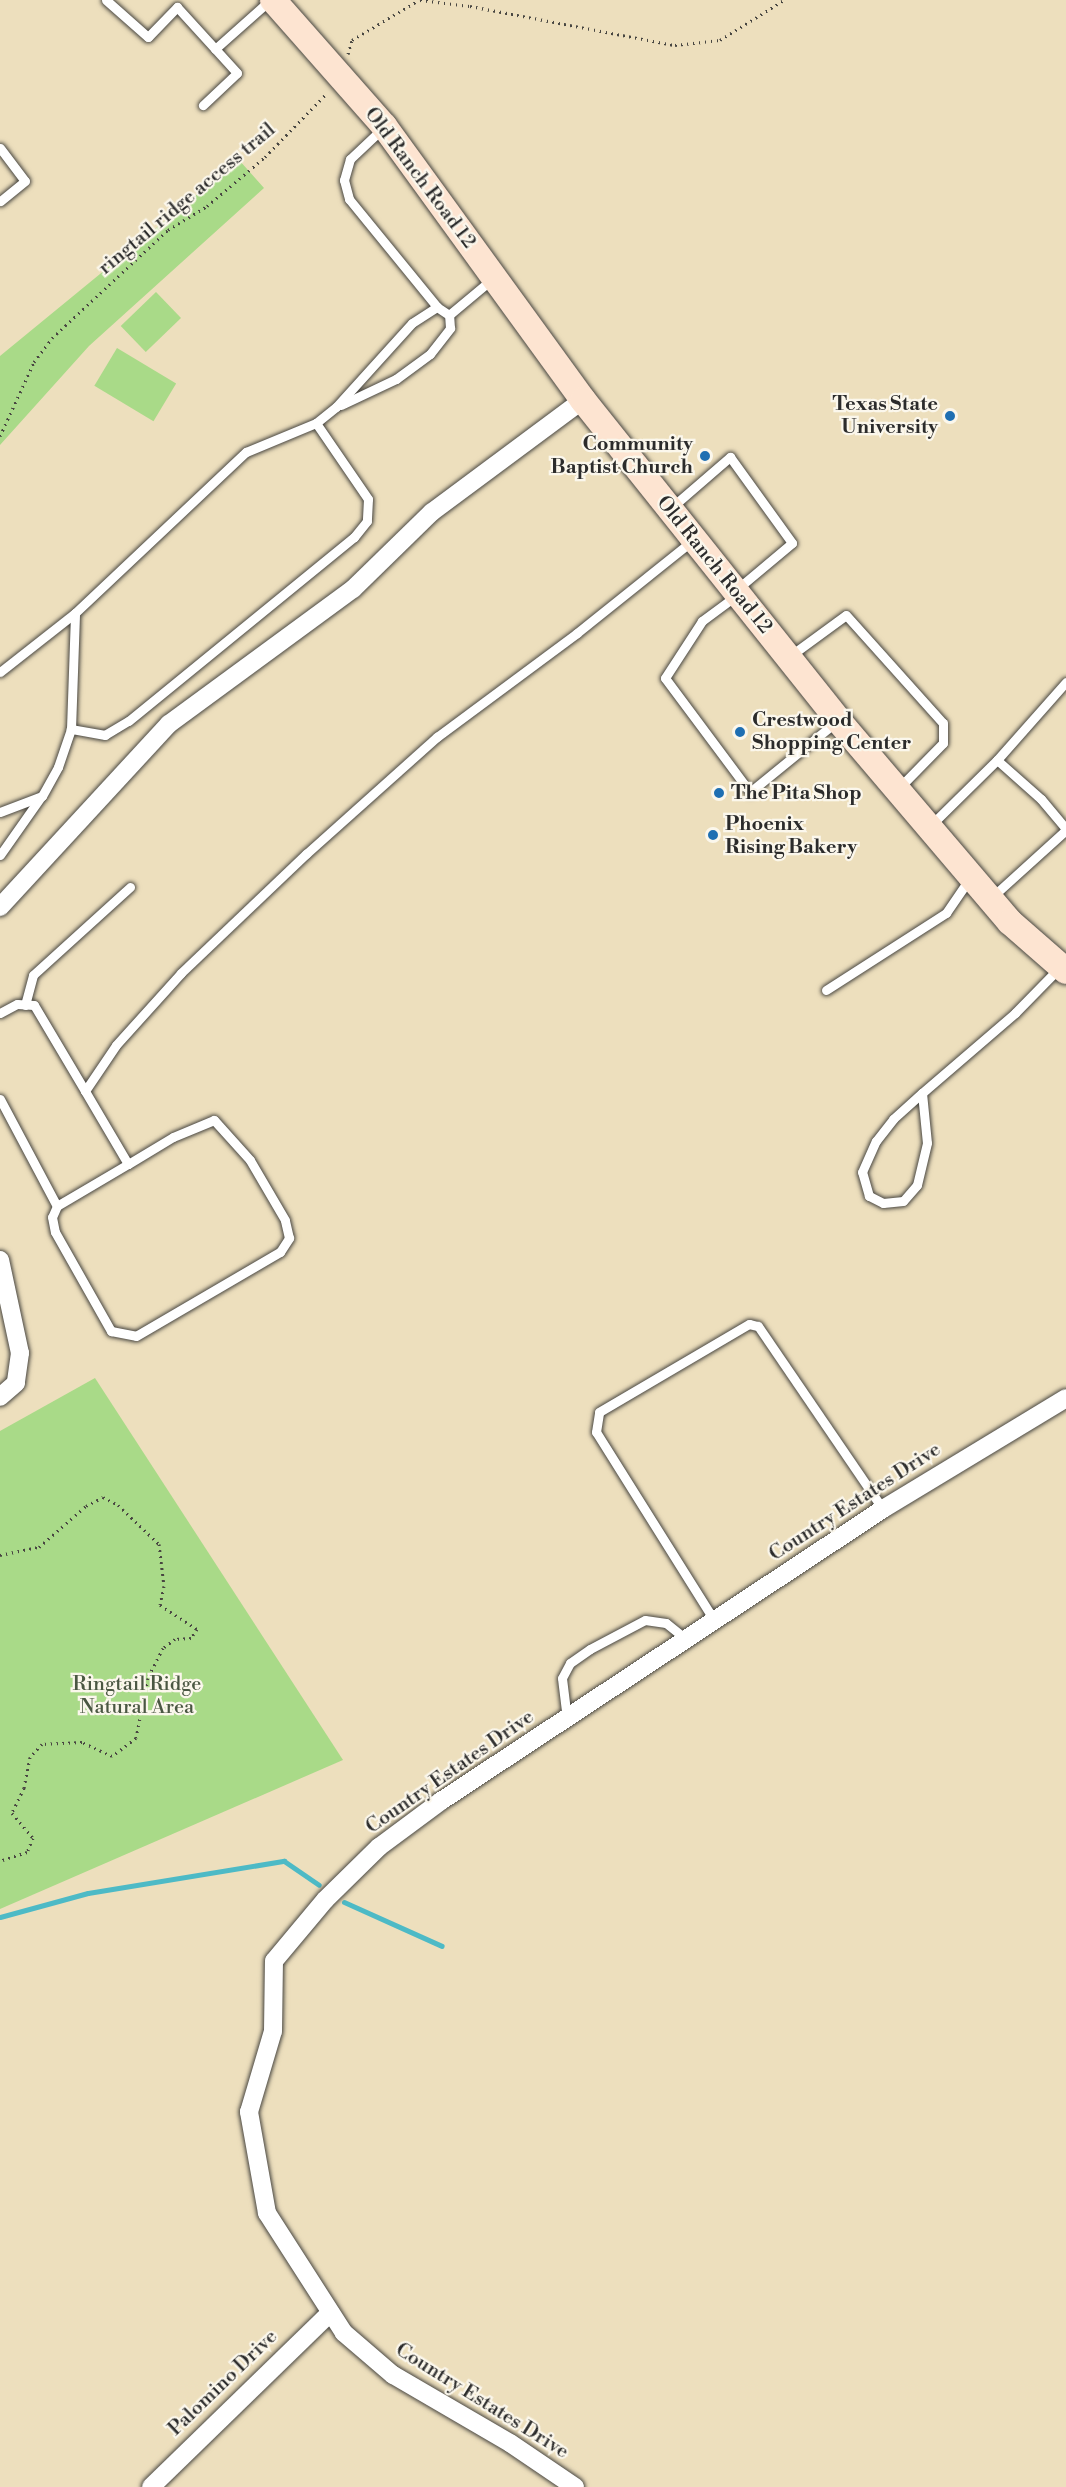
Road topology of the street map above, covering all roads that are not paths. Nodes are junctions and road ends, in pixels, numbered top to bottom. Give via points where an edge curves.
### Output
1 (106, 0) edge
2 (271, 0) edge
3 (215, 49) junction
4 (203, 105) dead end
5 (384, 126) junction
6 (0, 148) edge
7 (0, 201) edge
8 (494, 278) junction
9 (437, 307) junction
10 (449, 315) junction
11 (583, 400) junction
12 (336, 407) junction
13 (316, 423) junction
14 (669, 509) junction
15 (693, 540) junction
16 (737, 592) junction
17 (75, 613) junction
18 (788, 658) junction
19 (0, 672) edge
20 (1066, 682) edge
21 (838, 720) junction
22 (71, 729) junction
23 (997, 760) junction
24 (897, 790) junction
25 (42, 796) junction
26 (0, 812) edge
27 (927, 828) junction
28 (1066, 830) edge
29 (0, 855) edge
30 (970, 878) junction
31 (130, 887) dead end
32 (990, 899) junction
33 (0, 907) edge
34 (1063, 968) edge
35 (826, 990) dead end
36 (25, 1005) junction
37 (0, 1013) edge
38 (85, 1091) junction
39 (922, 1093) junction
40 (0, 1099) edge
41 (128, 1164) junction
42 (57, 1206) junction
43 (0, 1260) edge
44 (0, 1397) edge
45 (1065, 1400) edge
46 (884, 1509) junction
47 (714, 1620) junction
48 (686, 1639) junction
49 (567, 1719) junction
50 (330, 2313) junction
51 (151, 2487) edge
52 (575, 2487) edge

1 - 3 lane via 148,37 177,7
2 - 3 lane
2 - 5 main road, Old Ranch Road 12
3 - 4 lane via 237,73
5 - 8 main road, Old Ranch Road 12
5 - 9 lane via 350,159 344,180 348,199
6 - 7 lane via 25,181
8 - 10 lane
8 - 11 main road, Old Ranch Road 12
9 - 10 lane
9 - 12 lane via 412,323 383,351
10 - 12 lane via 450,328 430,354 396,379
11 - 14 main road, Old Ranch Road 12
11 - 33 street via 432,512 354,589 169,724
12 - 13 lane
13 - 17 lane via 246,452
13 - 22 lane via 368,499 367,521 128,721 105,735
14 - 15 main road, Old Ranch Road 12
14 - 16 lane via 730,457 792,543
15 - 16 main road, Old Ranch Road 12
15 - 38 lane via 578,633 437,737 315,847 181,973 116,1045
16 - 18 main road, Old Ranch Road 12
16 - 21 lane via 702,621 665,678 750,792
17 - 19 lane
17 - 22 lane
18 - 21 main road, Old Ranch Road 12
18 - 24 lane via 846,615 943,723 943,743
20 - 23 lane
21 - 24 main road, Old Ranch Road 12
22 - 25 lane via 58,767
23 - 27 lane
23 - 28 lane via 1041,799
24 - 27 main road, Old Ranch Road 12
25 - 26 lane
25 - 29 lane
27 - 30 main road, Old Ranch Road 12
28 - 32 lane
30 - 32 main road, Old Ranch Road 12
30 - 35 lane via 946,914
31 - 36 lane via 33,975
32 - 34 main road, Old Ranch Road 12
34 - 39 lane
36 - 37 lane via 17,1004
36 - 38 lane via 34,1005
38 - 41 lane
39 - 39 lane via 876,1141 862,1172 869,1196 883,1203 903,1201 917,1185 927,1143
40 - 42 lane
41 - 42 lane
41 - 42 lane via 173,1137 214,1120 250,1160 285,1220 289,1238 280,1252 136,1336 122,1336 111,1331 55,1232 52,1217
43 - 44 street via 20,1353 16,1383
45 - 46 street, Country Estates Drive
46 - 47 street, Country Estates Drive
46 - 47 lane via 758,1326 749,1324 599,1412 597,1432
47 - 48 street, Country Estates Drive
48 - 49 street, Country Estates Drive
48 - 49 lane via 666,1623 645,1620 590,1649 570,1663 562,1678
49 - 50 street, Country Estates Drive via 498,1762 379,1847 325,1900 274,1961 273,2031 249,2112 267,2213
50 - 51 street, Palomino Drive
50 - 52 street, Country Estates Drive via 344,2332 393,2375 510,2443

